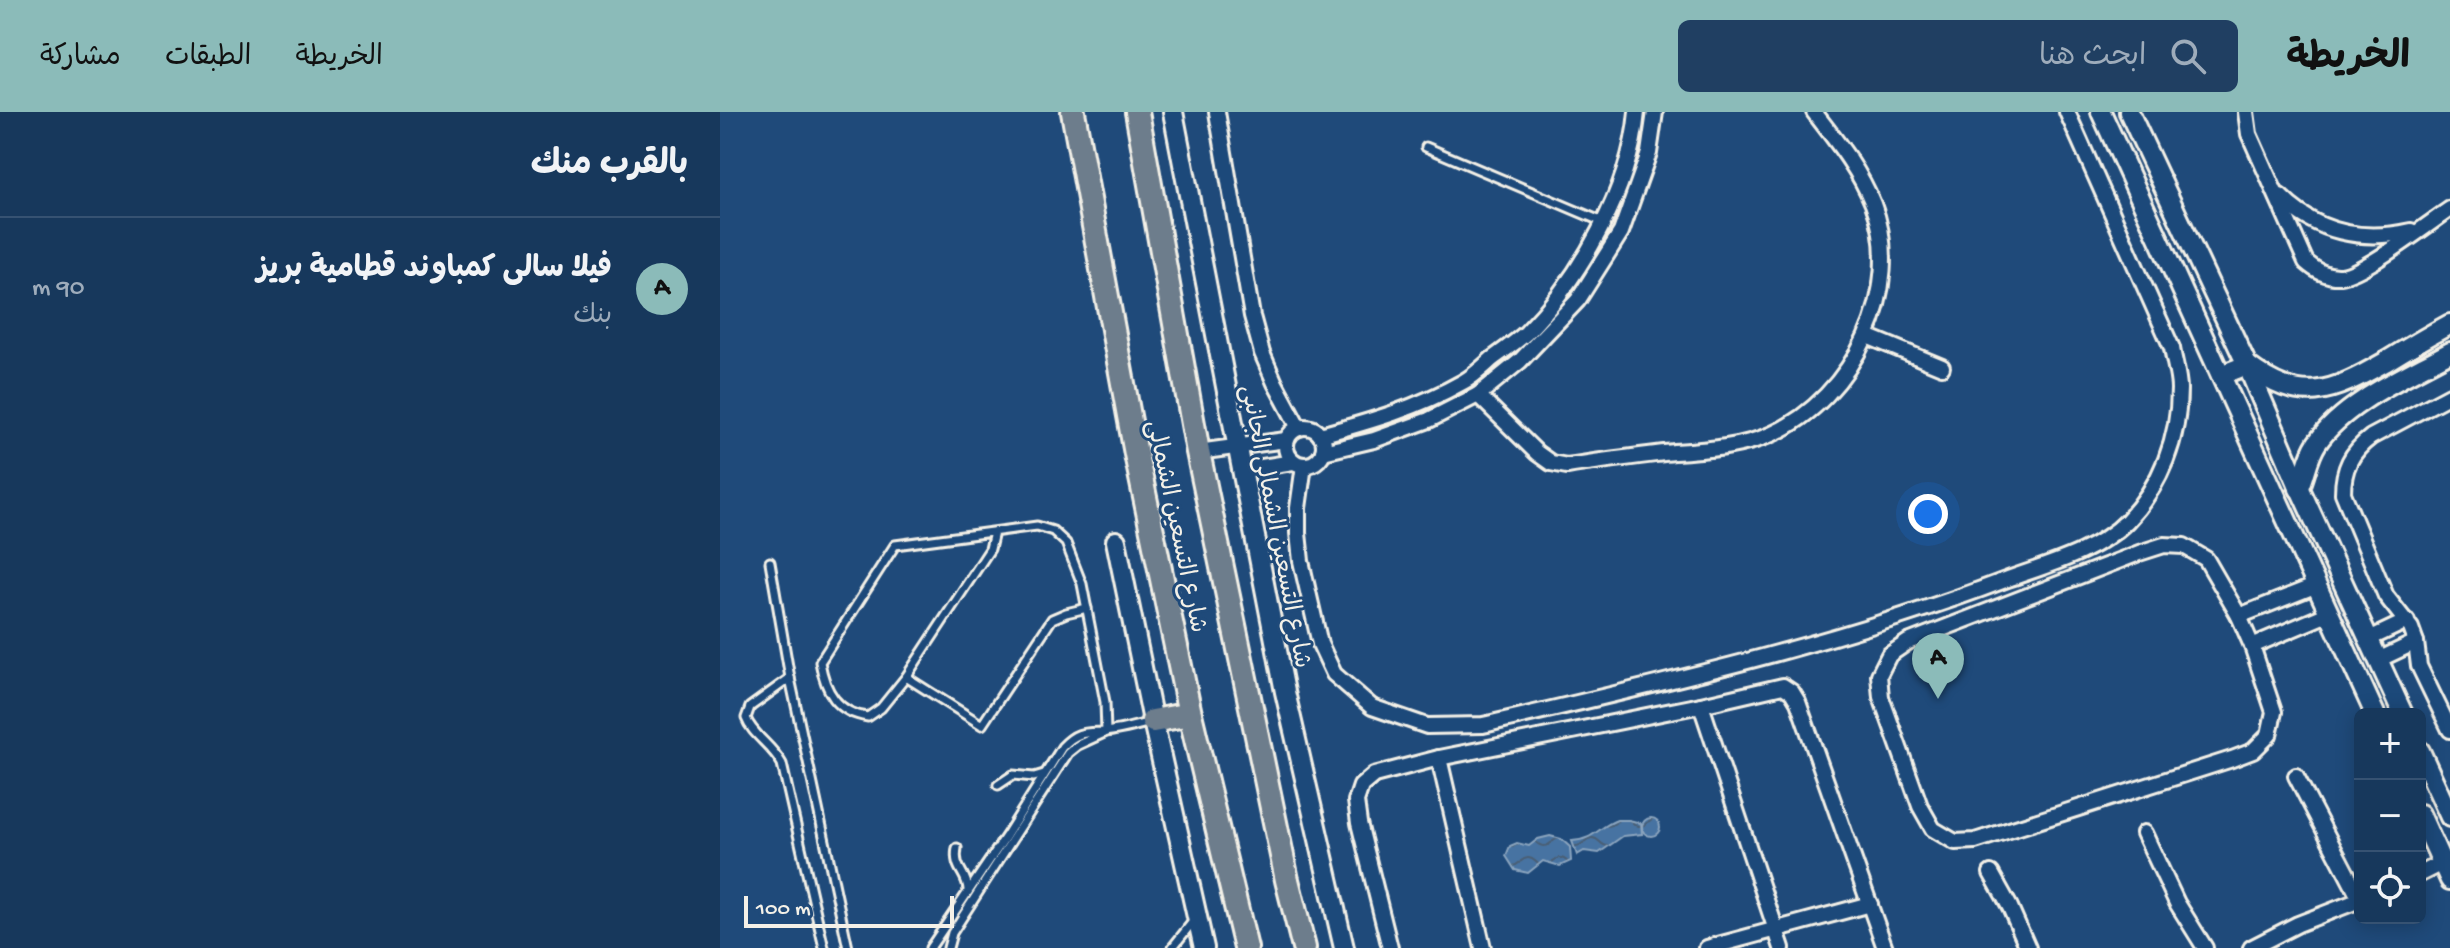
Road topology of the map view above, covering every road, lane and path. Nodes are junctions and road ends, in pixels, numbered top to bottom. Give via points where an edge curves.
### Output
1 (1073, 112) edge
2 (1137, 112) edge
3 (1173, 112) edge
4 (1217, 112) edge
5 (1637, 112) edge
6 (1655, 112) edge
7 (1814, 112) edge
8 (2067, 112) edge
9 (2101, 112) edge
10 (2129, 112) edge
11 (2246, 112) edge
12 (1426, 147) dead end
13 (2274, 191) junction
14 (2450, 209) edge
15 (1603, 222) junction
16 (2420, 230) junction
17 (2450, 324) edge
18 (1867, 336) junction
19 (2450, 352) edge
20 (2247, 365) junction
21 (1942, 367) dead end
22 (2221, 375) junction
23 (1478, 395) junction
24 (2450, 395) edge
25 (1299, 428) junction
26 (1320, 435) junction
27 (1286, 440) junction
28 (1237, 446) junction
29 (1198, 452) junction
30 (1323, 452) junction
31 (1299, 463) junction
32 (1243, 470) junction
33 (2300, 489) junction
34 (2278, 500) junction
35 (994, 532) junction
36 (1116, 541) dead end
37 (770, 562) dead end
38 (2317, 585) junction
39 (1087, 608) junction
40 (2330, 613) junction
41 (2239, 616) junction
42 (2407, 621) junction
43 (2369, 639) junction
44 (2416, 642) junction
45 (2252, 646) junction
46 (2378, 660) junction
47 (906, 677) junction
48 (790, 678) junction
49 (1701, 705) junction
50 (2372, 708) edge
51 (2400, 708) edge
52 (1190, 714) junction
53 (1153, 721) junction
54 (2450, 730) edge
55 (1106, 732) junction
56 (1439, 758) junction
57 (2426, 764) edge
58 (1046, 773) junction
59 (2296, 776) dead end
60 (998, 785) dead end
61 (2450, 817) edge
62 (2426, 826) edge
63 (2144, 833) dead end
64 (957, 848) dead end
65 (2447, 868) edge
66 (1991, 873) dead end
67 (2426, 873) edge
68 (2354, 887) edge
69 (969, 891) junction
70 (2354, 901) edge
71 (1870, 904) junction
72 (1196, 917) junction
73 (1776, 931) junction
74 (824, 948) edge
75 (848, 948) edge
76 (930, 948) edge
77 (948, 948) edge
78 (1172, 948) edge
79 (1204, 948) edge
80 (1246, 948) edge
81 (1304, 948) edge
82 (1344, 948) edge
83 (1390, 948) edge
84 (1483, 948) edge
85 (1707, 948) edge
86 (1782, 948) edge
87 (1885, 948) edge
88 (2028, 948) edge
89 (2205, 948) edge
90 (2251, 948) edge

1 - 52 main road, شارع التسعين الشمالى
2 - 29 main road, شارع التسعين الشمالى
3 - 28 street, شارع التسعين الشمالى الجانبى
4 - 25 street via 1252,316 1266,363
5 - 15 street via 1620,183
6 - 23 street via 1649,153 1621,232 1578,300 1520,361
7 - 18 street via 1855,165 1874,206 1883,249 1877,307
8 - 31 street via 2172,348 2179,387 2169,456 2151,491 2125,523 2085,550 1816,643 1483,725 1427,726 1372,707 1329,664 1301,561
9 - 22 street
10 - 20 street
11 - 13 street via 2249,134
12 - 15 lane
13 - 16 street via 2304,217 2340,232 2380,236
13 - 16 street via 2306,262 2323,274 2354,273
14 - 16 street
15 - 26 street via 1568,283 1525,333 1467,380 1411,408
17 - 20 street via 2338,387 2289,389
18 - 21 street
18 - 23 street via 1846,371 1814,407 1772,434 1722,447 1567,466 1551,463
19 - 33 street via 2330,427 2315,445
20 - 22 street
20 - 33 street
22 - 34 street
23 - 30 street via 1429,420
24 - 42 street via 2360,445 2343,480 2343,493 2386,596
25 - 26 street
25 - 27 street
26 - 30 street
27 - 28 street
27 - 31 street via 1286,452
28 - 29 street
28 - 32 street, شارع التسعين الشمالى الجانبى
29 - 81 main road, شارع التسعين الشمالى
30 - 31 street via 1316,462
31 - 32 street
32 - 82 street, شارع التسعين الشمالى الجانبى via 1285,692
33 - 34 street
33 - 43 street
34 - 38 street
35 - 39 lane via 1037,526 1053,531 1074,558
35 - 47 lane via 990,549
35 - 47 lane via 895,545 820,662 824,684 852,715 868,717 881,708
36 - 53 street
37 - 48 lane
38 - 40 street
38 - 41 street
39 - 47 lane via 1052,619 982,725
39 - 55 lane
40 - 45 street
40 - 50 street
41 - 45 street
41 - 45 street via 2206,559 2184,546 2164,545 1908,642 1889,655 1879,675 1881,697 1920,806 1933,829 1955,842 1975,841 2253,751 2269,735 2274,712
42 - 43 street
42 - 44 street
43 - 46 street
44 - 46 street
44 - 54 street via 2419,666
46 - 51 street
48 - 74 lane via 750,707 746,718 785,773
48 - 75 lane
49 - 56 street
49 - 71 street via 1783,686 1792,692
49 - 73 street
52 - 53 main road
52 - 80 main road, شارع التسعين الشمالى
53 - 55 lane
53 - 72 street
55 - 58 lane via 1072,737
55 - 77 lane via 1068,753 952,933
56 - 83 street via 1374,775 1361,786 1356,801
56 - 84 street
57 - 61 street
58 - 60 lane via 1013,775
58 - 69 lane
59 - 68 street
62 - 65 street
63 - 89 street
64 - 69 lane via 956,865
65 - 67 street
66 - 88 street
69 - 76 lane
70 - 90 street
71 - 73 street
71 - 87 street
72 - 78 lane
72 - 79 street
73 - 85 street
73 - 86 street

